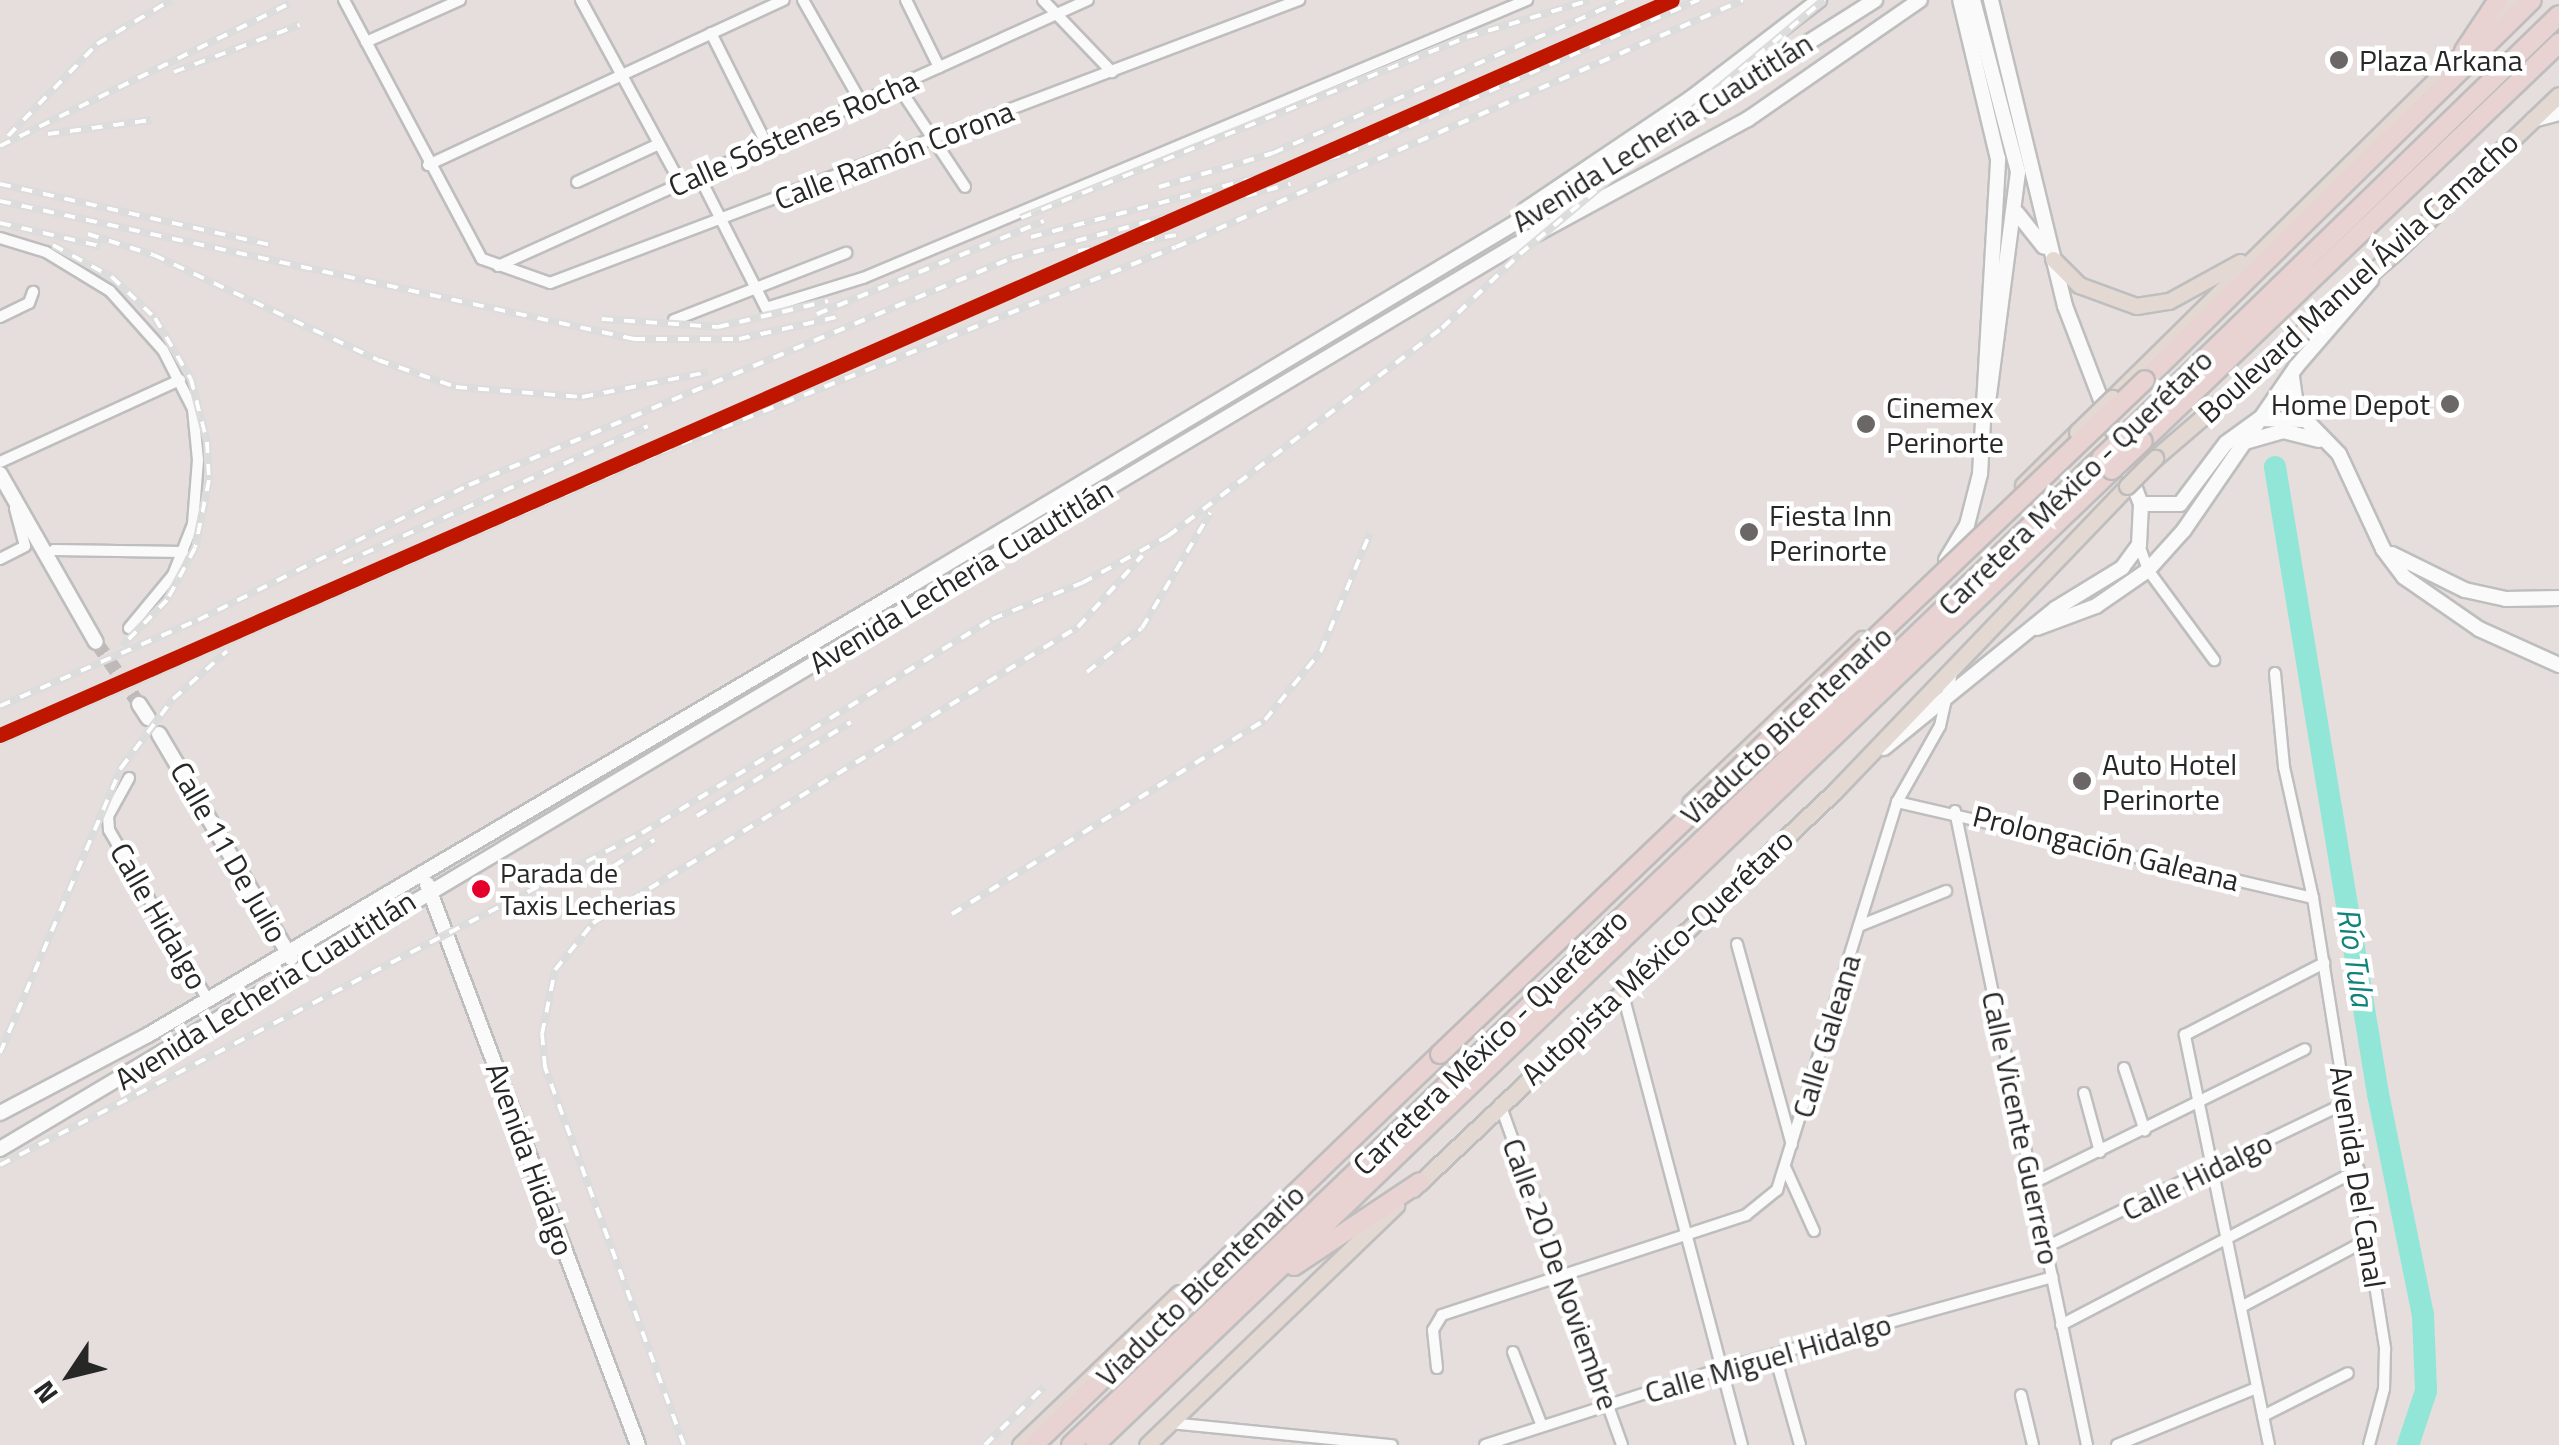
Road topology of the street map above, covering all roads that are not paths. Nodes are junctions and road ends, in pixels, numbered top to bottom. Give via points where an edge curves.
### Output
1 (344, 0) edge
2 (460, 0) edge
3 (582, 0) edge
4 (784, 0) edge
5 (803, 0) edge
6 (906, 0) edge
7 (1043, 0) edge
8 (1088, 0) edge
9 (1264, 0) edge
10 (1298, 0) edge
11 (1527, 0) edge
12 (1819, 0) edge
13 (1875, 0) edge
14 (1920, 0) edge
15 (1960, 0) edge
16 (1973, 0) edge
17 (1991, 0) edge
18 (2498, 0) edge
19 (2516, 0) edge
20 (2532, 0) edge
21 (1273, 11) junction
22 (1055, 15) junction
23 (2559, 16) edge
24 (711, 33) junction
25 (366, 42) junction
26 (2559, 43) edge
27 (2464, 52) junction
28 (939, 67) junction
29 (1112, 72) junction
30 (622, 73) junction
31 (898, 86) junction
32 (2559, 96) edge
33 (861, 102) junction
34 (2559, 114) edge
35 (2533, 120) junction
36 (933, 138) junction
37 (659, 144) junction
38 (767, 145) junction
39 (428, 164) junction
40 (699, 176) junction
41 (577, 182) dead end
42 (681, 184) junction
43 (965, 187) dead end
44 (2017, 213) junction
45 (723, 223) junction
46 (1506, 227) junction
47 (0, 238) edge
48 (2265, 247) junction
49 (846, 253) dead end
50 (2394, 253) junction
51 (2052, 259) junction
52 (492, 265) junction
53 (757, 290) junction
54 (33, 292) dead end
55 (0, 317) edge
56 (674, 320) dead end
57 (2296, 366) junction
58 (180, 380) junction
59 (2260, 419) junction
60 (2303, 420) junction
61 (1982, 421) junction
62 (2138, 434) junction
63 (2245, 442) junction
64 (2325, 442) junction
65 (2155, 458) joint
66 (0, 462) edge
67 (2107, 464) junction
68 (0, 474) edge
69 (2141, 504) junction
70 (15, 508) junction
71 (2139, 545) junction
72 (2383, 549) junction
73 (54, 550) dead end
74 (183, 552) junction
75 (0, 559) edge
76 (1946, 560) junction
77 (2148, 570) junction
78 (915, 583) junction
79 (2559, 598) edge
80 (924, 599) junction
81 (130, 628) dead end
82 (2036, 628) junction
83 (96, 642) tunnel mouth
84 (2214, 660) dead end
85 (1886, 662) junction
86 (2559, 666) edge
87 (1953, 667) junction
88 (2275, 672) dead end
89 (1953, 688) junction
90 (139, 704) tunnel mouth
91 (148, 718) dead end
92 (159, 734) dead end
93 (129, 778) dead end
94 (1835, 791) junction
95 (1897, 802) junction
96 (1955, 812) junction
97 (1673, 820) junction
98 (422, 872) junction
99 (429, 889) junction
100 (1946, 891) dead end
101 (2313, 898) junction
102 (1860, 926) junction
103 (1738, 944) dead end
104 (288, 953) junction
105 (2324, 962) junction
106 (298, 970) junction
107 (1622, 991) junction
108 (208, 1000) junction
109 (1483, 1010) junction
110 (148, 1035) junction
111 (2305, 1049) dead end
112 (160, 1054) junction
113 (2124, 1068) dead end
114 (2084, 1093) dead end
115 (2347, 1102) junction
116 (1500, 1104) junction
117 (2197, 1106) junction
118 (0, 1113) edge
119 (2145, 1131) junction
120 (1792, 1146) junction
121 (0, 1149) edge
122 (2100, 1152) junction
123 (1786, 1169) junction
124 (2359, 1169) junction
125 (2210, 1172) junction
126 (1420, 1182) junction
127 (2033, 1183) junction
128 (1331, 1195) junction
129 (1814, 1231) dead end
130 (1686, 1235) junction
131 (2368, 1240) junction
132 (2226, 1244) junction
133 (2046, 1247) junction
134 (1564, 1274) junction
135 (2052, 1276) junction
136 (1252, 1294) junction
137 (2241, 1307) junction
138 (2061, 1325) junction
139 (1513, 1352) dead end
140 (1775, 1356) junction
141 (1437, 1368) dead end
142 (1721, 1369) junction
143 (2348, 1373) dead end
144 (2257, 1388) junction
145 (2021, 1395) dead end
146 (1607, 1405) junction
147 (2263, 1416) junction
148 (1170, 1423) junction
149 (1542, 1426) junction
150 (1258, 1431) junction
151 (638, 1445) edge
152 (1020, 1445) edge
153 (1034, 1445) edge
154 (1071, 1445) edge
155 (1095, 1445) edge
156 (1147, 1445) edge
157 (1264, 1445) edge
158 (1392, 1445) edge
159 (1485, 1445) edge
160 (1622, 1445) edge
161 (1742, 1445) edge
162 (1800, 1445) edge
163 (2032, 1445) edge
164 (2087, 1445) edge
165 (2117, 1445) edge
166 (2269, 1445) edge
167 (2369, 1445) edge

1 - 25 street
2 - 25 street
3 - 30 street
4 - 24 street
5 - 33 street
6 - 28 street
7 - 22 street
8 - 22 street, Calle Sóstenes Rocha
9 - 21 street
10 - 21 street, Calle Ramón Corona
11 - 53 street via 863,278 766,308
12 - 46 main road via 1691,98 1546,190
13 - 46 main road, Avenida Lecheria Cuautitlán
14 - 80 main road, Avenida Lecheria Cuautitlán via 1748,119 1570,214
15 - 61 main road via 1998,158
16 - 44 main road via 2009,123
17 - 51 main road
18 - 27 highway
19 - 27 main road
20 - 109 highway, Viaducto Bicentenario, bridge via 2060,463
21 - 29 street, Calle Ramón Corona
22 - 28 street, Calle Sóstenes Rocha
22 - 29 street
23 - 62 highway, Carretera México - Querétaro
24 - 30 street
24 - 38 street
25 - 39 street
26 - 62 highway, Carretera México - Querétaro
27 - 48 main road
28 - 31 street, Calle Sóstenes Rocha
29 - 36 street, Calle Ramón Corona
30 - 37 street
30 - 39 street
31 - 33 street, Calle Sóstenes Rocha
31 - 36 street
32 - 35 main road, Boulevard Manuel Ávila Camacho
33 - 38 street, Calle Sóstenes Rocha
34 - 35 main road
35 - 50 main road, Boulevard Manuel Ávila Camacho
36 - 43 street
36 - 45 street, Calle Ramón Corona
37 - 41 street
37 - 42 street
38 - 40 street, Calle Sóstenes Rocha
39 - 52 street
40 - 42 street, Calle Sóstenes Rocha
40 - 45 street
42 - 52 street, Calle Sóstenes Rocha
44 - 51 main road
44 - 61 main road via 1996,372
45 - 52 street, Calle Ramón Corona via 561,282
45 - 53 street
46 - 78 main road, Avenida Lecheria Cuautitlán
47 - 58 street via 46,252 110,291 151,335
48 - 51 main road via 2169,302 2136,306 2079,286
48 - 76 main road, bridge
49 - 53 street
50 - 57 main road
50 - 65 main road, Boulevard Manuel Ávila Camacho
51 - 69 main road
53 - 56 street
54 - 55 street via 29,303
57 - 59 main road
57 - 60 main road via 2290,391
58 - 66 street
58 - 74 street via 193,409 198,460 198,497
59 - 60 main road
59 - 63 main road
59 - 69 main road via 2226,443 2180,504
60 - 64 main road
61 - 76 main road via 1977,500
62 - 67 highway, Carretera México - Querétaro, bridge
63 - 64 main road via 2282,431
63 - 77 main road
64 - 72 main road via 2347,467
65 - 87 main road, Autopista México-Querétaro, bridge
67 - 85 highway, Carretera México - Querétaro
67 - 136 highway, Carretera México - Querétaro
68 - 70 main road
69 - 71 main road
70 - 75 street via 25,546
70 - 83 main road
71 - 77 street
71 - 82 main road via 2122,568 2054,609
72 - 79 main road via 2465,590 2506,599
72 - 86 main road via 2404,577 2446,611
73 - 74 street
74 - 81 street via 156,600
76 - 97 main road
77 - 82 main road via 2096,606
77 - 84 street
78 - 80 main road
78 - 98 main road, Avenida Lecheria Cuautitlán
80 - 99 main road, Avenida Lecheria Cuautitlán
82 - 89 main road
85 - 97 highway
85 - 128 highway, Carretera México - Querétaro
87 - 89 street, Calle Galeana
87 - 94 main road, Autopista México-Querétaro
88 - 101 street, Avenida Del Canal via 2284,767
89 - 94 main road
89 - 95 street, Calle Galeana via 1940,726
90 - 91 main road
92 - 104 main road, Calle 11 De Julio
93 - 108 street, Calle Hidalgo via 108,816 108,830
94 - 107 main road, Autopista México-Querétaro
95 - 96 street, Prolongación Galeana
95 - 102 street, Calle Galeana
96 - 101 street, Prolongación Galeana
96 - 127 street, Calle Vicente Guerrero
97 - 109 main road
98 - 99 main road, Avenida Hidalgo
98 - 104 main road, Avenida Lecheria Cuautitlán
99 - 106 main road, Avenida Lecheria Cuautitlán
99 - 151 main road, Avenida Hidalgo
100 - 102 street
101 - 105 street, Avenida Del Canal
102 - 120 street, Calle Galeana
103 - 120 street
104 - 106 main road, Calle 11 De Julio
104 - 108 main road, Avenida Lecheria Cuautitlán
105 - 115 street, Avenida Del Canal
105 - 117 street via 2186,1035
106 - 112 main road, Avenida Lecheria Cuautitlán
107 - 116 main road, Autopista México-Querétaro
107 - 130 street
108 - 110 main road, Avenida Lecheria Cuautitlán
109 - 128 highway
109 - 152 main road
109 - 153 highway, Viaducto Bicentenario, bridge
110 - 112 main road
110 - 118 main road, Avenida Lecheria Cuautitlán
111 - 117 street
112 - 121 main road, Avenida Lecheria Cuautitlán
113 - 119 street
114 - 122 street
115 - 124 street, Avenida Del Canal
115 - 125 street, Calle Hidalgo
116 - 126 main road, Autopista México-Querétaro
116 - 134 street, Calle 20 De Noviembre
117 - 119 street
117 - 125 street
119 - 122 street
120 - 123 street, Calle Galeana
122 - 127 street
123 - 129 street
123 - 130 street, Calle Galeana via 1763,1206
124 - 131 street, Avenida Del Canal
124 - 132 street
125 - 132 street
125 - 133 street, Calle Hidalgo
126 - 136 highway
126 - 148 main road, Autopista México-Querétaro
127 - 133 street, Calle Vicente Guerrero
128 - 154 highway, Carretera México - Querétaro
130 - 134 street, Calle Galeana
130 - 142 street
131 - 137 street
131 - 167 street, Avenida Del Canal via 2385,1348 2384,1388
132 - 137 street
132 - 138 street
133 - 135 street, Calle Vicente Guerrero
134 - 141 street, Calle Galeana via 1442,1316 1433,1330
134 - 146 street, Calle 20 De Noviembre
135 - 138 street, Calle Vicente Guerrero
135 - 140 street, Calle Miguel Hidalgo
136 - 155 highway, Carretera México - Querétaro
137 - 144 street
138 - 164 street, Calle Vicente Guerrero
139 - 149 street
140 - 142 street, Calle Miguel Hidalgo
140 - 162 street
142 - 146 street, Calle Miguel Hidalgo
142 - 161 street
143 - 147 street
144 - 147 street
144 - 165 street
145 - 163 street
146 - 149 street, Calle Miguel Hidalgo
146 - 160 street, Calle 20 De Noviembre
147 - 166 street
148 - 150 street
148 - 156 main road, Autopista México-Querétaro
149 - 159 street, Calle Miguel Hidalgo
150 - 157 street
150 - 158 street

